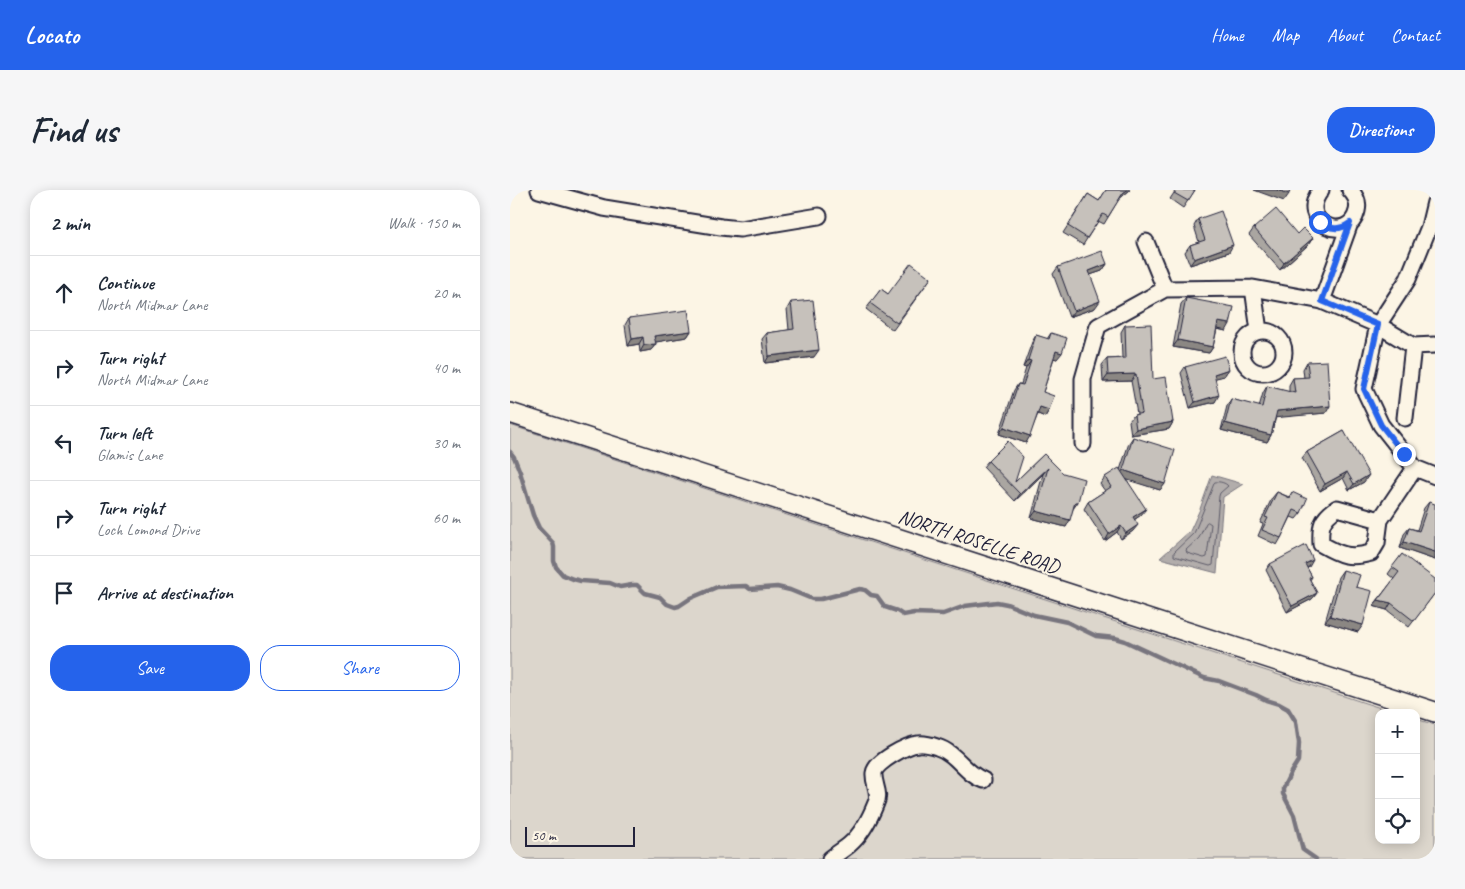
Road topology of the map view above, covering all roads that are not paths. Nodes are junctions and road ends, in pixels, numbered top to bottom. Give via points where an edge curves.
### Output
1 (539, 190) edge
2 (1321, 190) edge
3 (1350, 190) edge
4 (1435, 202) edge
5 (819, 216) dead end
6 (1350, 223) junction
7 (1432, 228) edge
8 (1146, 242) dead end
9 (1253, 288) junction
10 (1165, 289) junction
11 (1322, 301) junction
12 (1378, 325) junction
13 (1259, 331) dead end
14 (1435, 345) edge
15 (1413, 346) junction
16 (510, 412) edge
17 (1405, 418) dead end
18 (1083, 444) dead end
19 (1415, 468) junction
20 (1435, 476) edge
21 (1380, 520) dead end
22 (1435, 712) edge
23 (984, 780) dead end
24 (830, 859) edge

1 - 5 street via 604,208 740,229
2 - 6 street via 1314,202 1320,222 1332,228
3 - 6 street via 1358,208
4 - 7 street
6 - 11 street
7 - 12 street via 1408,279
8 - 10 street
9 - 10 street
9 - 11 street
9 - 13 street
10 - 18 street via 1098,326 1083,379
11 - 12 street
12 - 15 street
12 - 19 street via 1364,389 1381,425
14 - 15 street
15 - 17 street
16 - 22 main road, NORTH ROSELLE ROAD
19 - 20 street
19 - 21 street
23 - 24 street via 938,747 918,744 907,747 876,768 876,805 855,840

